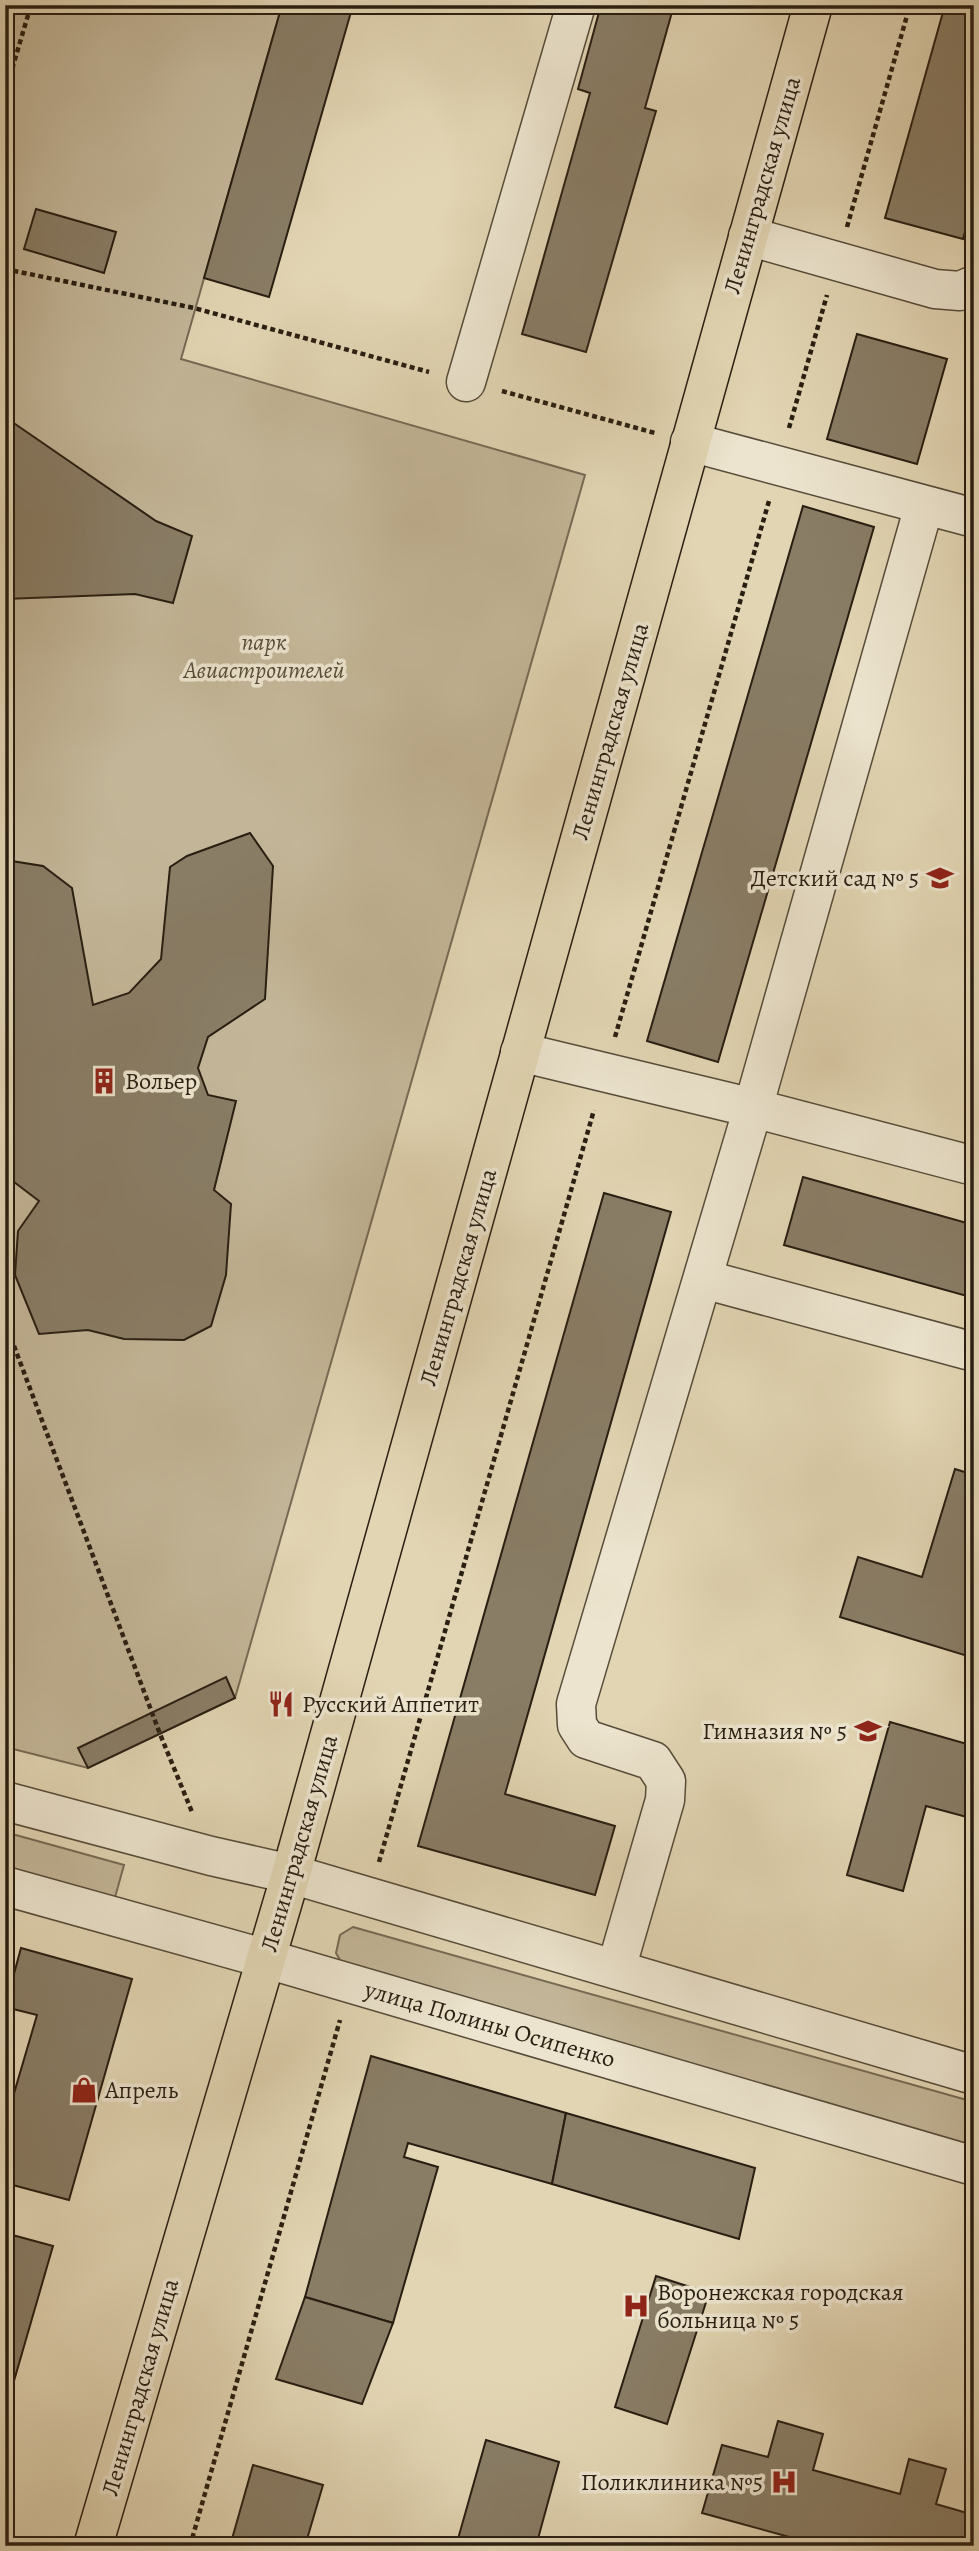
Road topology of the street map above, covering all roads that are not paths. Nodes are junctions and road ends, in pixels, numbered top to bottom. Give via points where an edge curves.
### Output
1 (576, 5) edge
2 (813, 5) edge
3 (748, 236) junction
4 (974, 285) edge
5 (466, 382) road end
6 (690, 442) junction
7 (924, 506) junction
8 (974, 518) edge
9 (520, 1052) junction
10 (753, 1108) junction
11 (974, 1166) edge
12 (703, 1279) junction
13 (974, 1352) edge
14 (5, 1801) edge
15 (291, 1874) junction
16 (5, 1886) edge
17 (267, 1959) junction
18 (616, 1969) junction
19 (974, 2074) edge
20 (974, 2166) edge
21 (93, 2546) edge

1 - 5 street
2 - 3 main road, Ленинградская улица
3 - 4 street via 935,289 960,291
3 - 6 main road, Ленинградская улица
6 - 7 street
6 - 9 main road, Ленинградская улица
7 - 8 street
7 - 10 street
9 - 10 street
9 - 15 main road, Ленинградская улица
10 - 11 street
10 - 12 street
12 - 13 street
12 - 18 street via 576,1704 577,1725 586,1739 653,1761 666,1781 665,1800
14 - 15 street
15 - 17 main road, Ленинградская улица
15 - 18 street
16 - 17 street, улица Полины Осипенко
17 - 20 street, улица Полины Осипенко
17 - 21 main road, Ленинградская улица
18 - 19 street

